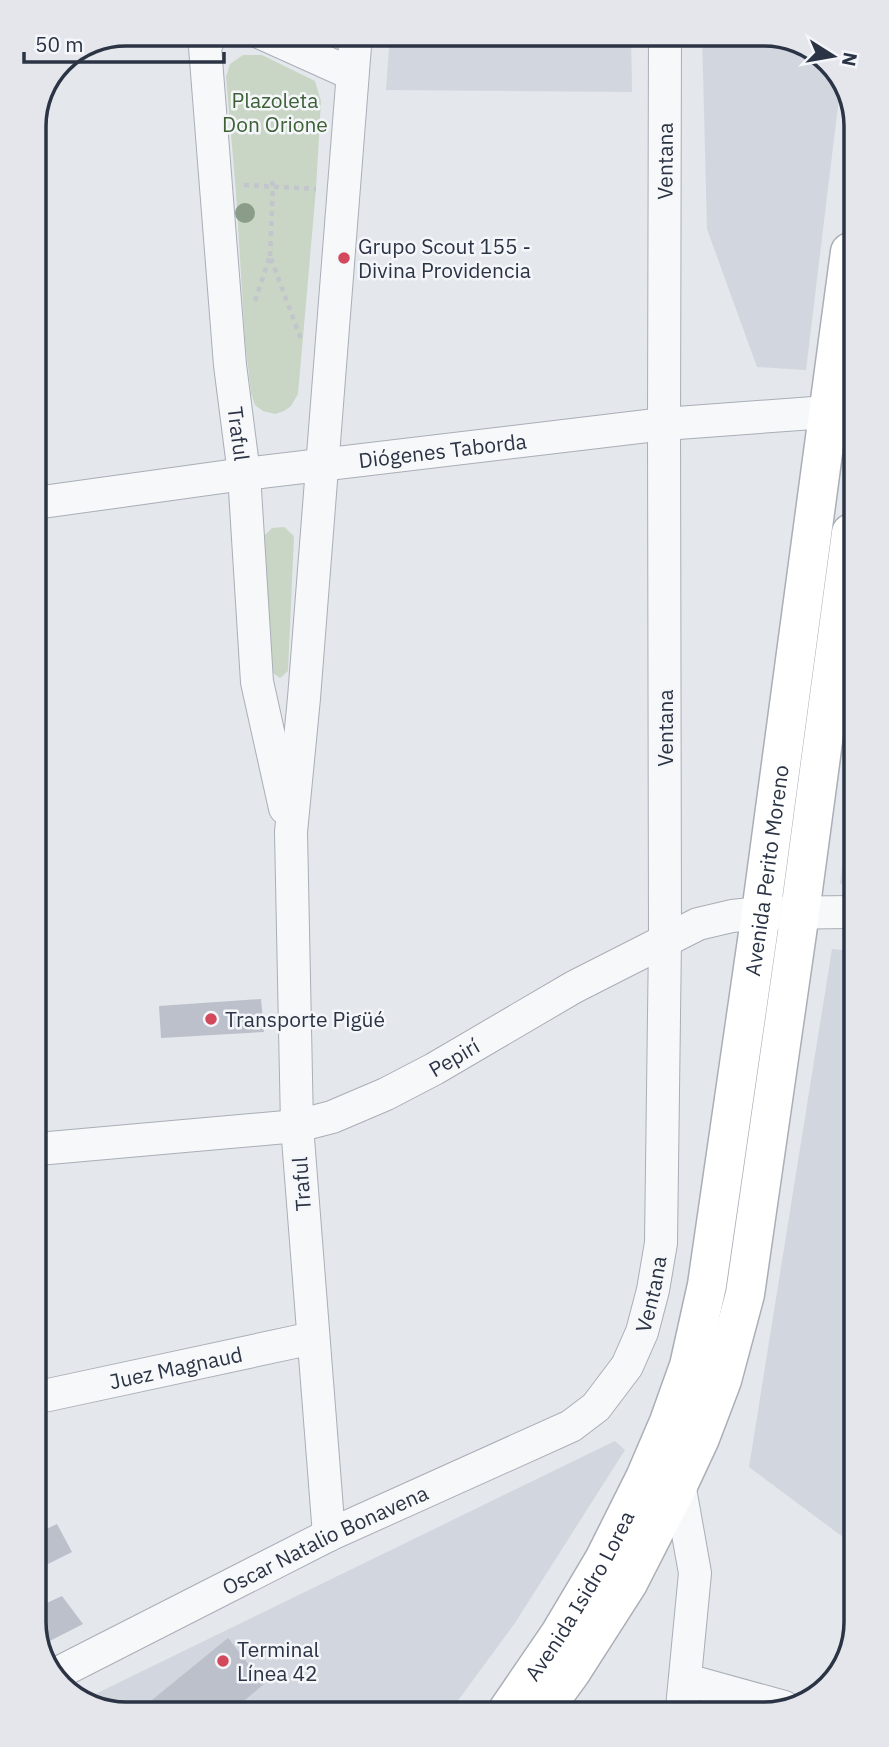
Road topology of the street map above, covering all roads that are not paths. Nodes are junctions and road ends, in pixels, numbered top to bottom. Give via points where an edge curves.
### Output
1 (206, 45) edge
2 (288, 45) edge
3 (355, 45) edge
4 (665, 46) edge
5 (352, 74) junction
6 (844, 339) edge
7 (839, 412) edge
8 (664, 424) junction
9 (322, 464) junction
10 (244, 474) junction
11 (46, 502) edge
12 (844, 585) edge
13 (290, 832) junction
14 (800, 912) junction
15 (844, 912) edge
16 (761, 913) junction
17 (665, 940) junction
18 (297, 1126) junction
19 (45, 1148) edge
20 (313, 1339) junction
21 (45, 1396) edge
22 (596, 1407) joint
23 (662, 1480) junction
24 (329, 1535) junction
25 (63, 1671) edge
26 (684, 1694) edge
27 (515, 1702) edge
28 (549, 1702) edge
29 (745, 1702) edge

1 - 10 street, Traful via 230,365
2 - 5 street
3 - 5 street, Traful
4 - 8 street, Ventana
5 - 9 street, Traful
6 - 7 main road, Avenida Perito Moreno
7 - 8 street, Diógenes Taborda
7 - 16 main road, Avenida Perito Moreno
8 - 9 street, Diógenes Taborda
8 - 17 street, Ventana
9 - 10 street, Diógenes Taborda
9 - 13 street, Traful
10 - 11 street, Diógenes Taborda
10 - 13 street, Traful via 257,682
12 - 14 main road, Avenida Perito Moreno
13 - 18 street, Traful
14 - 15 street, Pepirí
14 - 16 street, Pepirí
14 - 23 main road, Avenida Perito Moreno via 745,1294 722,1380 700,1438
16 - 17 street, Pepirí via 698,924
16 - 23 main road, Avenida Perito Moreno via 707,1285 689,1366 669,1422
17 - 18 street, Pepirí via 386,1094
17 - 22 street, Ventana via 661,1243 642,1332 627,1366
18 - 19 street, Pepirí
18 - 20 street, Traful
20 - 21 street, Juez Magnaud
20 - 24 street, Traful
22 - 24 street, Oscar Natalio Bonavena via 571,1426
23 - 26 street via 695,1573
23 - 27 main road, Avenida Isidro Lorea via 604,1560
23 - 28 main road, Avenida Isidro Lorea via 628,1583
24 - 25 street, Oscar Natalio Bonavena
26 - 29 street

